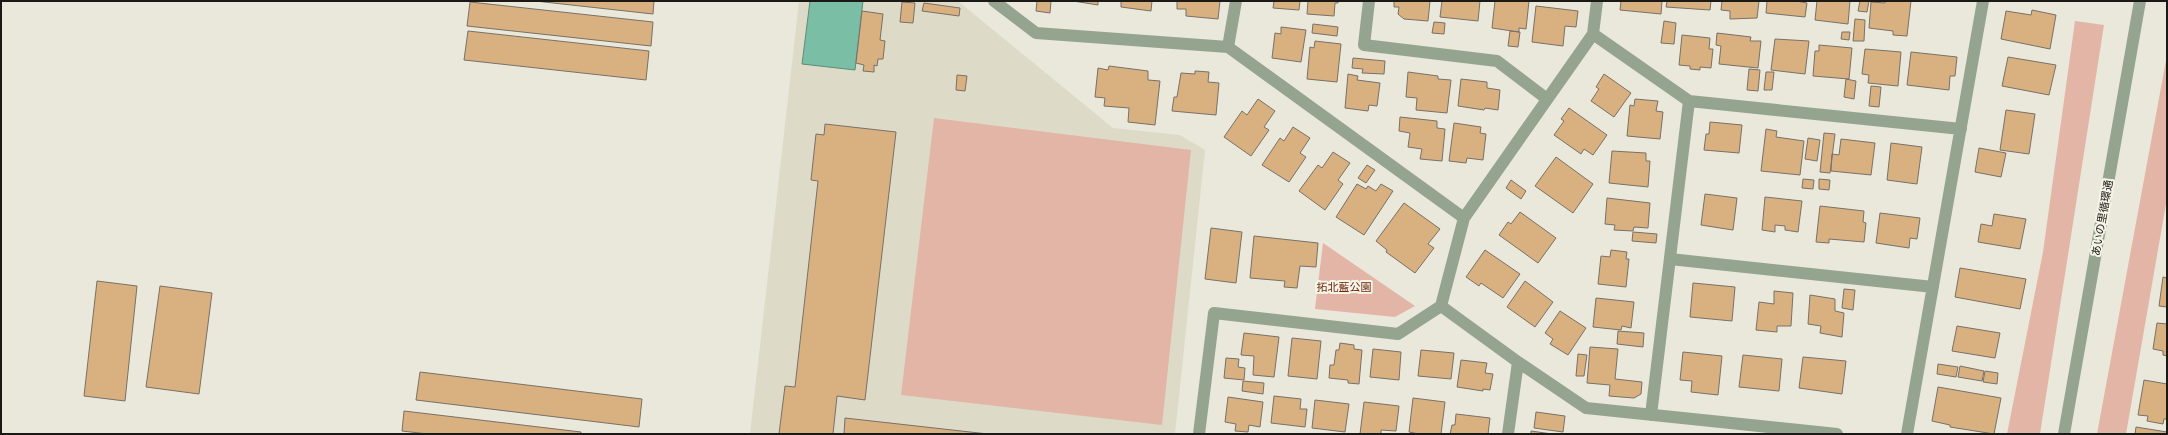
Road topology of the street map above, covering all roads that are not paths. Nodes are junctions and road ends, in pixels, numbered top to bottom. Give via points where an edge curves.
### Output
1 (994, 1) edge
2 (1236, 1) edge
3 (1369, 1) edge
4 (1598, 1) edge
5 (1983, 1) edge
6 (2140, 1) edge
7 (1593, 34) junction
8 (1228, 47) junction
9 (1547, 99) junction
10 (1689, 101) junction
11 (1961, 129) junction
12 (1464, 218) junction
13 (1670, 259) junction
14 (1933, 287) junction
15 (1441, 306) junction
16 (1518, 362) junction
17 (1651, 415) junction
18 (1199, 434) edge
19 (1508, 434) edge
20 (1837, 434) edge
21 (1907, 434) edge
22 (2064, 434) edge

1 - 8 street via 1036,33
2 - 8 street
3 - 9 street via 1364,45 1497,61
4 - 7 street
5 - 11 street
6 - 22 street, あいの里循環通
7 - 9 street
7 - 10 street
8 - 12 street
9 - 12 street
10 - 11 street
10 - 13 street
11 - 14 street
12 - 15 street
13 - 14 street
13 - 17 street
14 - 21 street
15 - 16 street
15 - 18 street via 1398,334 1214,313
16 - 17 street via 1586,408
16 - 19 street
17 - 20 street

